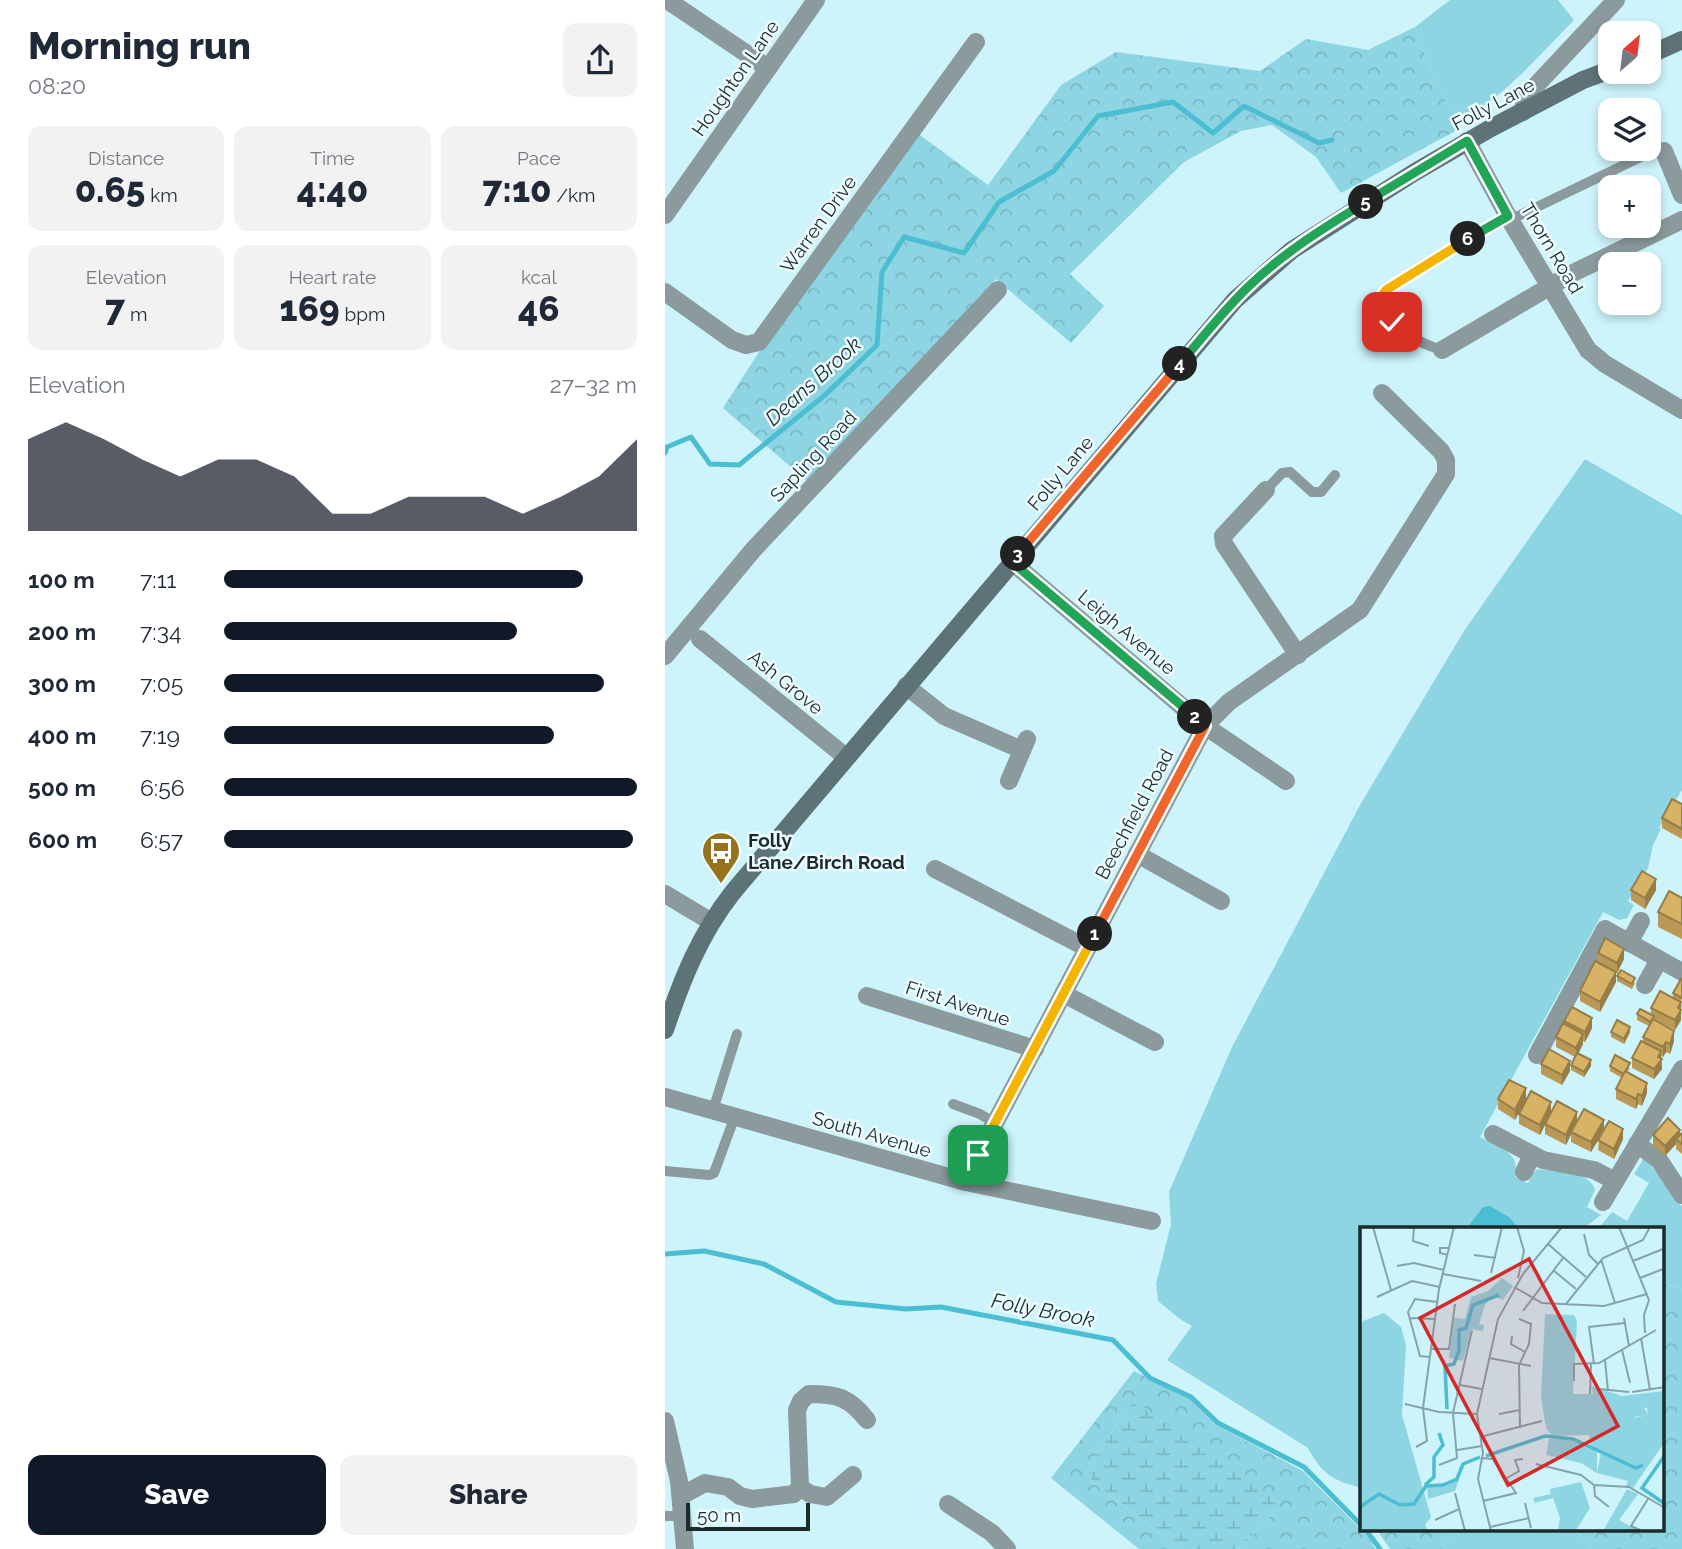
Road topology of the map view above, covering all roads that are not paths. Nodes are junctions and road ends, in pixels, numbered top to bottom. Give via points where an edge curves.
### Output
1 (667, 0) edge
2 (816, 0) edge
3 (1616, 0) edge
4 (1682, 40) edge
5 (976, 42) dead end
6 (1661, 50) edge
7 (768, 68) junction
8 (1598, 74) edge
9 (1523, 112) junction
10 (1467, 141) junction
11 (1664, 150) joint
12 (1682, 195) edge
13 (665, 215) edge
14 (1509, 218) junction
15 (1682, 220) edge
16 (1550, 285) junction
17 (998, 290) dead end
18 (665, 292) edge
19 (1442, 350) joint
20 (1382, 393) dead end
21 (1682, 410) edge
22 (1335, 475) dead end
23 (1266, 490) joint
24 (1012, 562) junction
25 (700, 639) dead end
26 (1298, 655) junction
27 (665, 656) edge
28 (906, 686) junction
29 (1205, 726) junction
30 (846, 757) junction
31 (1009, 781) dead end
32 (1286, 781) dead end
33 (1137, 854) junction
34 (935, 870) dead end
35 (665, 894) edge
36 (1221, 901) dead end
37 (1641, 921) dead end
38 (710, 922) junction
39 (1629, 943) junction
40 (1087, 948) junction
41 (1659, 960) junction
42 (1682, 972) edge
43 (1645, 985) dead end
44 (1064, 994) junction
45 (867, 996) dead end
46 (665, 1030) edge
47 (737, 1034) dead end
48 (1155, 1042) dead end
49 (1035, 1049) junction
50 (1537, 1055) dead end
51 (1682, 1069) edge
52 (665, 1097) edge
53 (953, 1104) dead end
54 (712, 1110) junction
55 (735, 1116) junction
56 (995, 1123) junction
57 (1493, 1134) dead end
58 (1637, 1144) junction
59 (1532, 1155) junction
60 (665, 1171) edge
61 (1524, 1172) dead end
62 (1615, 1181) junction
63 (966, 1182) junction
64 (1682, 1195) edge
65 (1603, 1202) dead end
66 (1152, 1221) dead end
67 (867, 1420) dead end
68 (665, 1421) edge
69 (853, 1475) dead end
70 (800, 1487) junction
71 (681, 1496) junction
72 (948, 1504) dead end
73 (673, 1516) edge
74 (685, 1549) edge
75 (1007, 1549) edge

1 - 7 street
2 - 7 street, Houghton Lane
3 - 9 street via 1525,97
4 - 6 main road
5 - 18 street, Warren Drive via 759,342 746,345 732,340
7 - 13 street, Houghton Lane
8 - 9 main road, Folly Lane
9 - 10 main road, Folly Lane
10 - 14 street, Thorn Road
10 - 24 main road, Folly Lane via 1302,242 1249,286
11 - 12 street
11 - 14 lane
14 - 16 street, Thorn Road
14 - 19 lane via 1381,297 1397,327
15 - 16 street
16 - 19 street
16 - 21 street, Thorn Road via 1594,356
17 - 27 street, Sapling Road via 753,550
20 - 26 street, Beechfield Road via 1441,452 1446,474 1360,610
22 - 23 lane via 1321,492 1312,492 1290,472
23 - 26 street via 1223,536 1224,544
24 - 28 main road, Folly Lane
24 - 29 street, Leigh Avenue
25 - 30 street, Ash Grove
26 - 29 street, Beechfield Road via 1229,702
28 - 30 main road, Folly Lane
28 - 31 street via 944,716 1025,744
29 - 32 street, Leigh Avenue
29 - 33 street, Beechfield Road
30 - 38 main road, Folly Lane
33 - 36 street
33 - 40 street, Beechfield Road
34 - 40 street
35 - 38 street
37 - 39 street
38 - 46 main road, Folly Lane via 686,969
39 - 41 street
39 - 50 street via 1605,929
40 - 44 street, Beechfield Road
41 - 42 street
41 - 43 street
44 - 48 street
44 - 49 street, Beechfield Road
45 - 49 street, First Avenue
47 - 54 lane
49 - 56 street, Beechfield Road
51 - 58 street
52 - 54 street, South Avenue
53 - 56 lane
54 - 55 street, South Avenue
55 - 60 lane via 714,1173
55 - 63 street, South Avenue
56 - 63 street, Beechfield Road
57 - 59 street
58 - 62 street
58 - 64 street via 1659,1160
59 - 61 street
59 - 62 street via 1594,1170
62 - 65 street
63 - 66 street, South Avenue
67 - 70 street via 856,1405 843,1398 809,1394 801,1401 797,1410
68 - 71 street
69 - 70 street via 827,1497
70 - 71 street via 793,1494 752,1499 728,1487 705,1483
71 - 73 street
72 - 75 street via 992,1533
73 - 74 street

